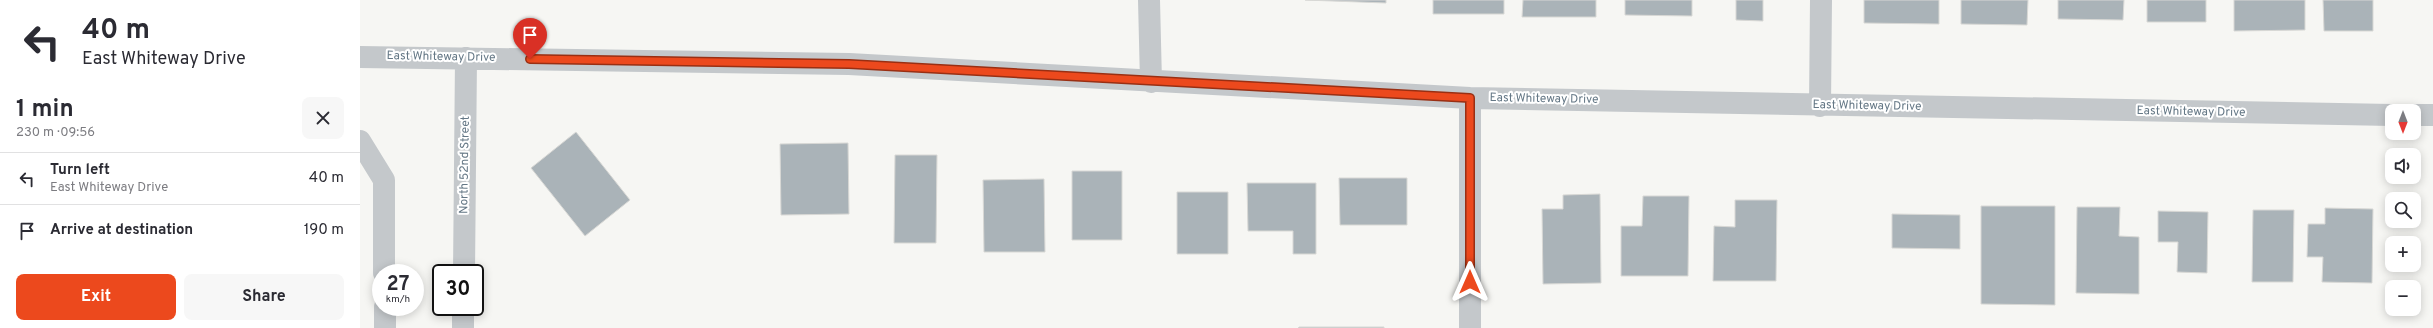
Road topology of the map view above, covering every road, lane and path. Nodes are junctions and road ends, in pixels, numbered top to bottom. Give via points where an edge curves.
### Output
1 (1149, 0) edge
2 (1821, 0) edge
3 (360, 57) edge
4 (466, 58) junction
5 (1151, 82) junction
6 (1470, 98) junction
7 (1820, 106) junction
8 (2385, 115) edge
9 (2421, 115) edge
10 (2433, 116) edge
11 (360, 141) edge
12 (384, 264) edge
13 (464, 264) edge
14 (385, 316) edge
15 (463, 316) edge
16 (385, 328) edge
17 (463, 328) edge
18 (1470, 328) edge

1 - 5 street
2 - 7 street
3 - 4 street, East Whiteway Drive
4 - 5 street, East Whiteway Drive via 849,64
4 - 13 street, North 52nd Street
5 - 6 street, East Whiteway Drive
6 - 7 street, East Whiteway Drive
6 - 18 street
7 - 8 street, East Whiteway Drive
9 - 10 street
11 - 12 street via 384,180
14 - 16 street
15 - 17 street

